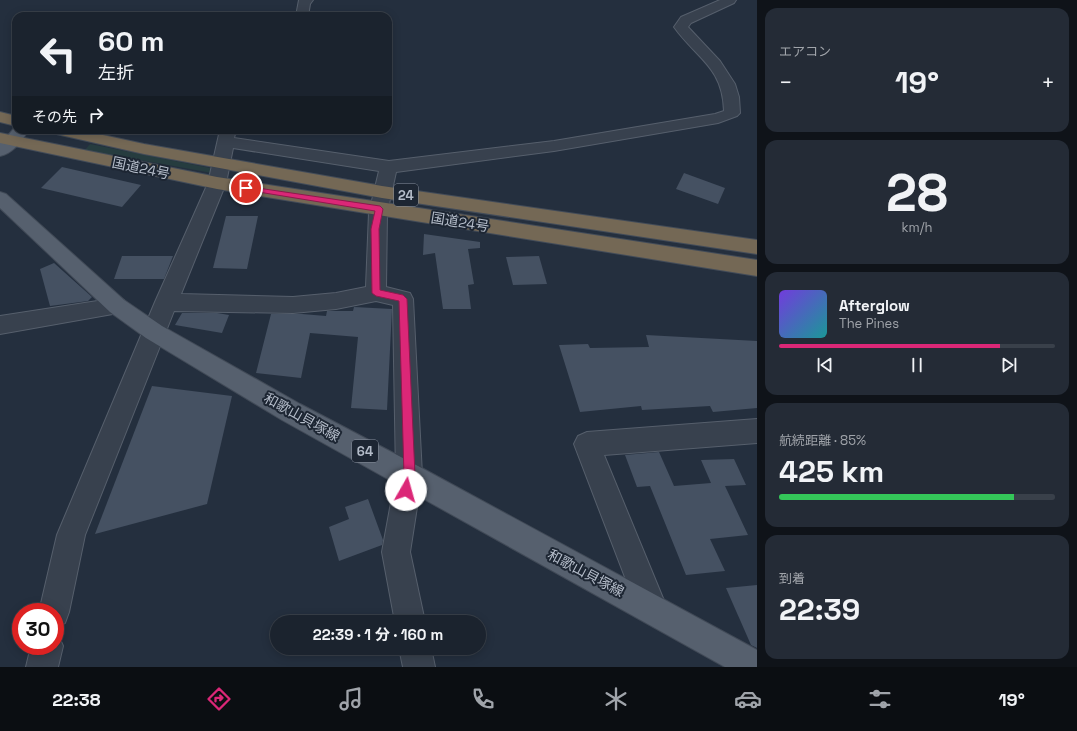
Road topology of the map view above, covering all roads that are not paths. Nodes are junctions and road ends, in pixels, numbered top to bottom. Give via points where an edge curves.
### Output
1 (307, 0) edge
2 (730, 0) edge
3 (303, 12) edge
4 (0, 117) edge
5 (12, 120) edge
6 (78, 134) edge
7 (227, 136) edge
8 (8, 140) edge
9 (222, 163) junction
10 (389, 166) junction
11 (217, 184) junction
12 (0, 198) edge
13 (381, 200) junction
14 (757, 247) edge
15 (757, 268) edge
16 (376, 293) junction
17 (166, 302) junction
18 (117, 306) junction
19 (0, 325) edge
20 (154, 332) junction
21 (757, 431) edge
22 (409, 475) junction
23 (56, 603) edge
24 (652, 608) junction
25 (409, 615) edge
26 (45, 655) edge
27 (416, 655) edge
28 (42, 667) edge
29 (419, 667) edge
30 (756, 667) edge

1 - 3 street via 304,2
2 - 10 street via 686,20 681,27 709,56 726,79 733,98 732,113 718,118 580,142
4 - 5 highway
6 - 9 highway, 国道24号 / 24
7 - 9 street
7 - 10 street
8 - 11 highway, 国道24号 / 24
9 - 11 street
9 - 13 highway, 国道24号 / 24
10 - 13 street
11 - 13 highway, 国道24号 / 24
11 - 17 street
12 - 18 main road, 和歌山貝塚線 / 64
13 - 14 highway, 国道24号 / 24
13 - 15 highway, 国道24号 / 24
13 - 16 street via 375,229
16 - 17 street via 336,301 293,305
16 - 22 street via 403,299
17 - 20 street
18 - 19 street
18 - 20 main road, 和歌山貝塚線 / 64
20 - 22 main road, 和歌山貝塚線 / 64 via 291,412
20 - 23 street via 71,535
21 - 24 street via 587,444
22 - 24 main road, 和歌山貝塚線 / 64
22 - 25 street via 396,552
24 - 30 main road, 和歌山貝塚線 / 64
26 - 28 street
27 - 29 street

